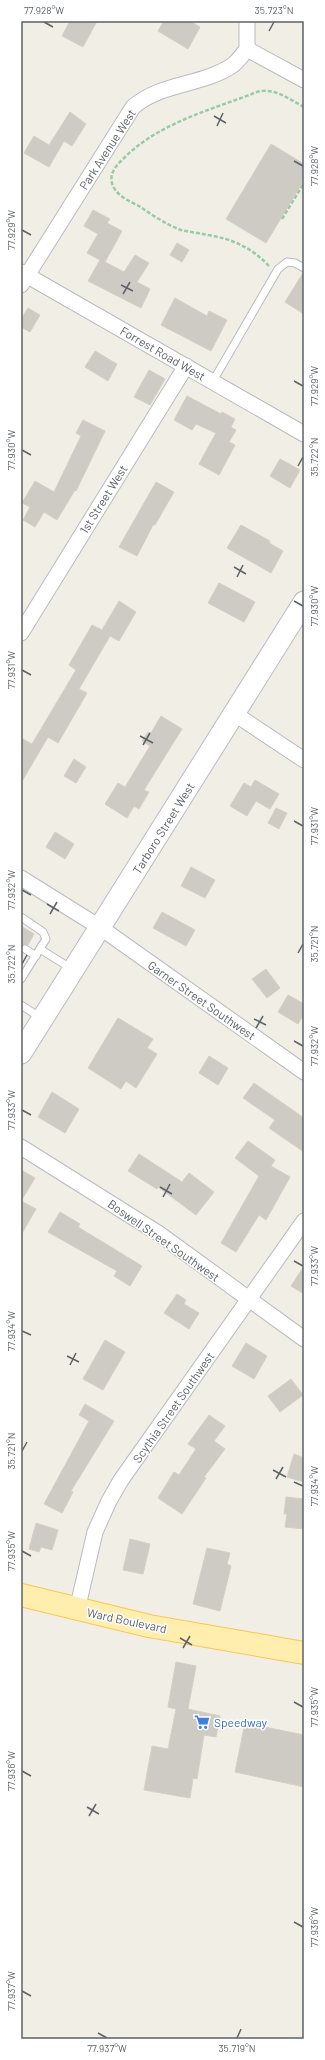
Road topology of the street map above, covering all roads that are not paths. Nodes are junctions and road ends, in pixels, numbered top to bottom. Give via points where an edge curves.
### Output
1 (247, 21) edge
2 (247, 48) junction
3 (304, 80) edge
4 (304, 268) edge
5 (23, 278) edge
6 (186, 366) junction
7 (213, 381) junction
8 (304, 434) edge
9 (304, 602) edge
10 (21, 633) edge
11 (235, 714) junction
12 (304, 760) edge
13 (21, 878) edge
14 (21, 917) edge
15 (101, 928) junction
16 (25, 949) dead end
17 (40, 949) junction
18 (36, 956) junction
19 (74, 970) junction
20 (21, 979) edge
21 (21, 1004) edge
22 (43, 1019) junction
23 (21, 1053) edge
24 (304, 1072) edge
25 (21, 1147) edge
26 (304, 1221) edge
27 (248, 1299) junction
28 (304, 1339) edge
29 (21, 1595) edge
30 (77, 1610) junction
31 (304, 1653) edge

1 - 2 street
2 - 3 street
2 - 5 street, Park Avenue West via 235,64 228,68 158,91 133,107
4 - 7 lane via 295,263 283,264
5 - 6 street, Forrest Road West
6 - 7 street, Forrest Road West
6 - 10 street, 1st Street West
7 - 8 street, Forrest Road West
9 - 11 main road, Tarboro Street West
11 - 12 street
11 - 15 main road, Tarboro Street West
13 - 15 street, Garner Street Southwest
14 - 17 lane via 44,932 46,939
15 - 19 main road, Tarboro Street West
15 - 24 street, Garner Street Southwest
16 - 18 lane
17 - 18 lane
17 - 19 lane
18 - 20 lane
19 - 22 main road, Tarboro Street West
21 - 22 lane
22 - 23 main road, Tarboro Street West
25 - 27 street, Boswell Street Southwest via 158,1233
26 - 27 street, Scythia Street Southwest
27 - 28 street, Boswell Street Southwest
27 - 30 street, Scythia Street Southwest via 109,1501 95,1532
29 - 30 main road, Ward Boulevard
30 - 31 main road, Ward Boulevard via 149,1626

